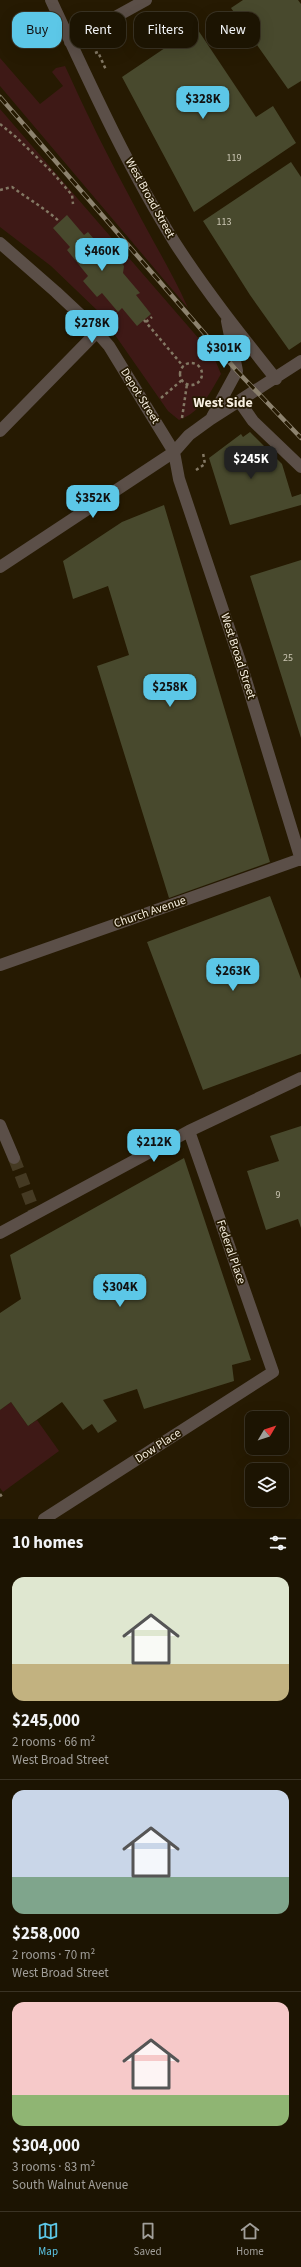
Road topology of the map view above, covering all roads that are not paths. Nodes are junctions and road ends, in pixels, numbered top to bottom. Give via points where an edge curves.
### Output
1 (51, 0) edge
2 (146, 0) edge
3 (124, 12) edge
4 (70, 42) edge
5 (73, 48) edge
6 (0, 243) edge
7 (226, 318) junction
8 (97, 332) junction
9 (301, 361) edge
10 (276, 379) junction
11 (239, 401) junction
12 (211, 419) junction
13 (0, 430) edge
14 (174, 452) junction
15 (301, 467) edge
16 (0, 567) edge
17 (301, 859) edge
18 (0, 965) edge
19 (301, 1078) edge
20 (0, 1125) edge
21 (189, 1131) junction
22 (14, 1158) tunnel mouth
23 (0, 1233) edge
24 (273, 1372) joint
25 (44, 1519) edge

1 - 4 street, West Broad Street
2 - 3 street
5 - 7 street, West Broad Street via 140,183 175,242
6 - 8 street, Depot Street
7 - 10 street, West Broad Street
7 - 12 street via 236,371
8 - 13 street
8 - 14 street, Depot Street via 109,346
9 - 10 street
10 - 11 street
11 - 12 street
11 - 15 street via 253,421
12 - 14 street via 189,435
14 - 16 street
14 - 17 street, West Broad Street via 179,479 242,667
17 - 18 street, Church Avenue
19 - 21 street
20 - 22 street
21 - 23 street
21 - 24 street, Federal Place
24 - 25 street, Dow Place

